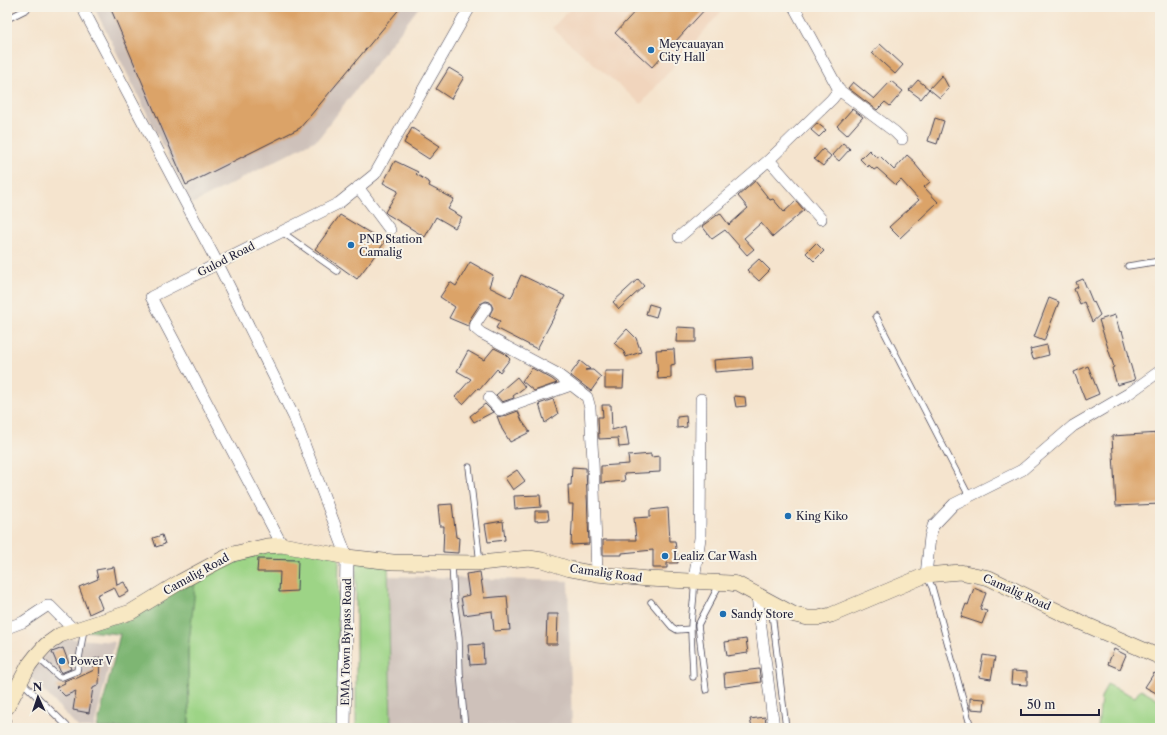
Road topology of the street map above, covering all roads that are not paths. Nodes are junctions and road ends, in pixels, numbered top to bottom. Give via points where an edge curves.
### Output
1 (28, 7) edge
2 (82, 7) edge
3 (470, 7) edge
4 (794, 7) edge
5 (7, 19) edge
6 (839, 90) junction
7 (902, 139) dead end
8 (769, 160) junction
9 (358, 187) junction
10 (821, 219) dead end
11 (390, 230) dead end
12 (281, 231) junction
13 (679, 238) dead end
14 (1160, 261) edge
15 (218, 264) junction
16 (1128, 266) dead end
17 (337, 271) dead end
18 (486, 308) dead end
19 (876, 316) dead end
20 (1160, 371) edge
21 (571, 385) junction
22 (488, 398) dead end
23 (701, 399) dead end
24 (469, 467) dead end
25 (969, 496) junction
26 (282, 545) junction
27 (347, 557) junction
28 (480, 563) junction
29 (452, 564) junction
30 (597, 574) junction
31 (926, 575) junction
32 (694, 581) junction
33 (724, 582) junction
34 (757, 596) junction
35 (650, 602) dead end
36 (771, 603) junction
37 (7, 628) edge
38 (79, 628) junction
39 (691, 629) junction
40 (36, 656) junction
41 (1160, 656) edge
42 (693, 677) dead end
43 (21, 681) junction
44 (706, 690) dead end
45 (9, 712) edge
46 (69, 728) edge
47 (344, 728) edge
48 (464, 728) edge
49 (774, 728) edge
50 (786, 728) edge
51 (971, 728) edge

1 - 5 lane
2 - 15 street
3 - 9 street, Gulod Road via 375,174
4 - 6 street
6 - 7 street
6 - 8 street
8 - 10 street
8 - 13 street
9 - 11 street
9 - 12 street, Gulod Road via 338,203
12 - 15 street, Gulod Road
12 - 17 lane
14 - 16 lane
15 - 26 street, Gulod Road via 151,297
15 - 27 street via 294,417
18 - 21 street via 476,323 476,328 481,333 556,373
19 - 25 lane
20 - 25 street via 1128,394 1073,426 1022,470
21 - 22 street via 500,410
21 - 30 street via 587,397 590,408
23 - 32 street via 700,538
24 - 28 lane
25 - 31 street via 954,504 933,526
26 - 27 main road, Camalig Road
26 - 38 main road, Camalig Road via 234,554 180,582 131,612
27 - 29 main road, Camalig Road
27 - 47 street, EMA Town Bypass Road
28 - 29 main road, Camalig Road
28 - 30 main road, Camalig Road via 529,558 570,570
29 - 48 lane
30 - 32 main road, Camalig Road
31 - 36 main road, Camalig Road via 819,618 794,615
31 - 41 main road, Camalig Road via 960,572 989,578 1080,622
31 - 51 lane via 932,587
32 - 33 main road, Camalig Road
32 - 39 lane
33 - 34 main road, Camalig Road via 737,584
33 - 44 lane via 716,589 698,625
34 - 36 main road, Camalig Road
34 - 49 street
35 - 39 lane via 672,627 677,630
36 - 50 lane
37 - 38 street via 23,622 47,606
38 - 40 main road, Camalig Road via 56,638
38 - 40 lane via 77,671 62,678 58,677
39 - 42 lane
40 - 43 main road, Camalig Road
43 - 45 main road, Camalig Road
43 - 46 lane

